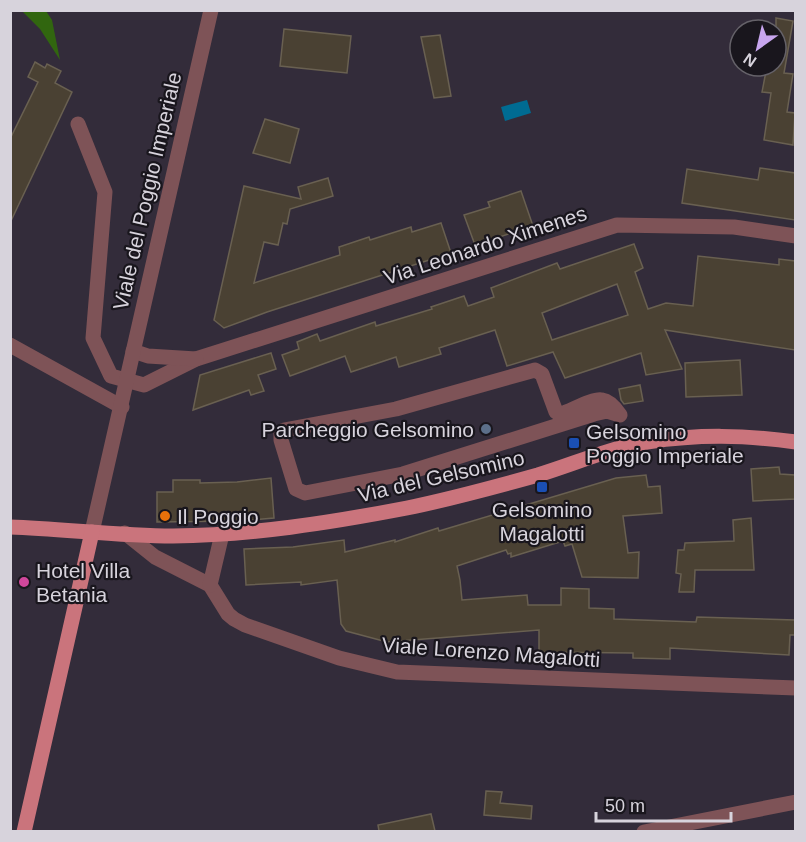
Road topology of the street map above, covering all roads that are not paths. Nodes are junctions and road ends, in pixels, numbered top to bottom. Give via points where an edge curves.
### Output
1 (210, 10) edge
2 (78, 124) dead end
3 (795, 236) edge
4 (10, 345) edge
5 (133, 351) junction
6 (196, 359) junction
7 (126, 381) junction
8 (122, 407) junction
9 (281, 440) joint
10 (795, 442) edge
11 (10, 527) edge
12 (92, 532) junction
13 (126, 533) junction
14 (222, 534) junction
15 (210, 585) junction
16 (795, 688) edge
17 (795, 802) edge
18 (24, 831) edge
19 (644, 831) edge

1 - 5 street, Viale del Poggio Imperiale
2 - 7 street, Viale del Poggio Imperiale via 105,192 93,338 111,376
3 - 6 street, Via Leonardo Ximenes via 734,227 617,225
4 - 8 street
5 - 6 street, Via Leonardo Ximenes via 148,356
5 - 7 street, Viale del Poggio Imperiale
6 - 7 street, Via Leonardo Ximenes via 144,385
7 - 8 street, Viale del Poggio Imperiale
8 - 12 street, Viale del Poggio Imperiale
9 - 9 street via 296,489 305,493 403,474 594,414 607,411 620,415 602,399 561,414 556,412 542,374 535,370 396,409 289,428 281,434
10 - 14 main road, Via del Gelsomino via 724,435 644,442 410,507 320,524
11 - 12 main road, Via del Gelsomino
12 - 13 main road, Via del Gelsomino
12 - 18 main road, Viale del Poggio Imperiale
13 - 14 main road, Via del Gelsomino
13 - 15 street via 155,557
14 - 15 street
15 - 16 street, Viale Lorenzo Magalotti via 234,620 339,658 397,672
17 - 19 street

